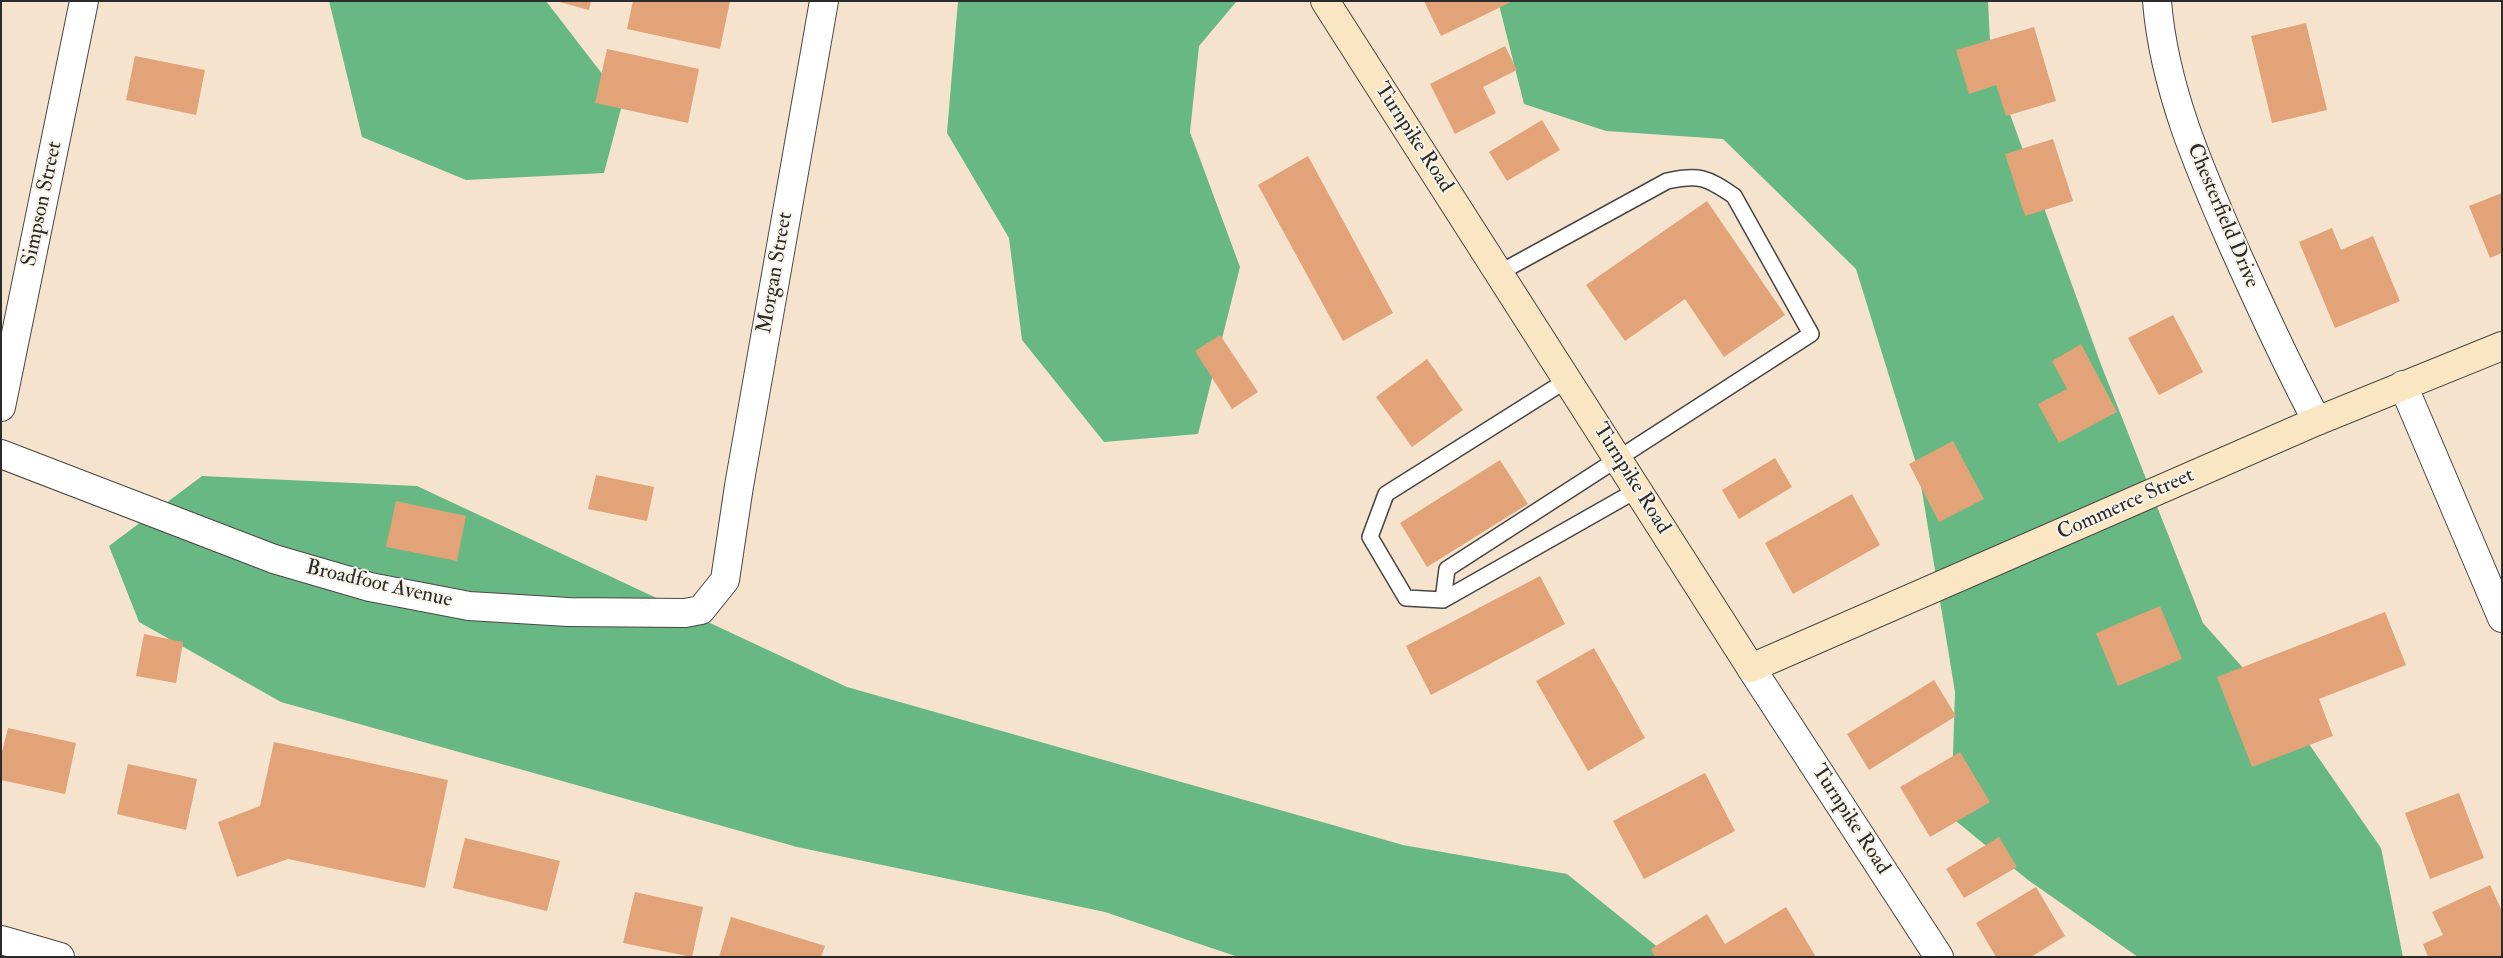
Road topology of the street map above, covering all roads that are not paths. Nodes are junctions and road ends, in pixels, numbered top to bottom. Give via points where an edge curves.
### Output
1 (84, 1) edge
2 (824, 1) edge
3 (1325, 1) edge
4 (2157, 1) edge
5 (1499, 273) junction
6 (2502, 346) edge
7 (1567, 380) junction
8 (2403, 384) junction
9 (1, 407) edge
10 (2317, 421) junction
11 (1, 454) edge
12 (1618, 457) junction
13 (1637, 490) junction
14 (731, 544) joint
15 (1443, 600) junction
16 (2502, 618) edge
17 (1751, 668) junction
18 (1, 940) edge
19 (60, 957) edge
20 (1939, 957) edge

1 - 9 street, Simpson Street
2 - 14 street, Morgan Street
3 - 5 street, Turnpike Road
4 - 10 street, Chesterfield Drive via 2173,92 2196,163 2286,364
5 - 7 street, Turnpike Road
5 - 12 lane via 1667,181 1693,176 1718,185 1734,196 1811,334
6 - 8 street, Commerce Street
7 - 12 street, Turnpike Road
7 - 15 lane via 1386,494 1370,537 1406,598
8 - 10 street, Commerce Street
8 - 16 street
10 - 17 street, Commerce Street
11 - 14 street, Broadfoot Avenue via 274,559 370,587 469,606 684,614 701,610 726,580
12 - 13 street, Turnpike Road
12 - 15 lane via 1447,569
13 - 15 lane
13 - 17 street, Turnpike Road
17 - 20 street, Turnpike Road
18 - 19 street

